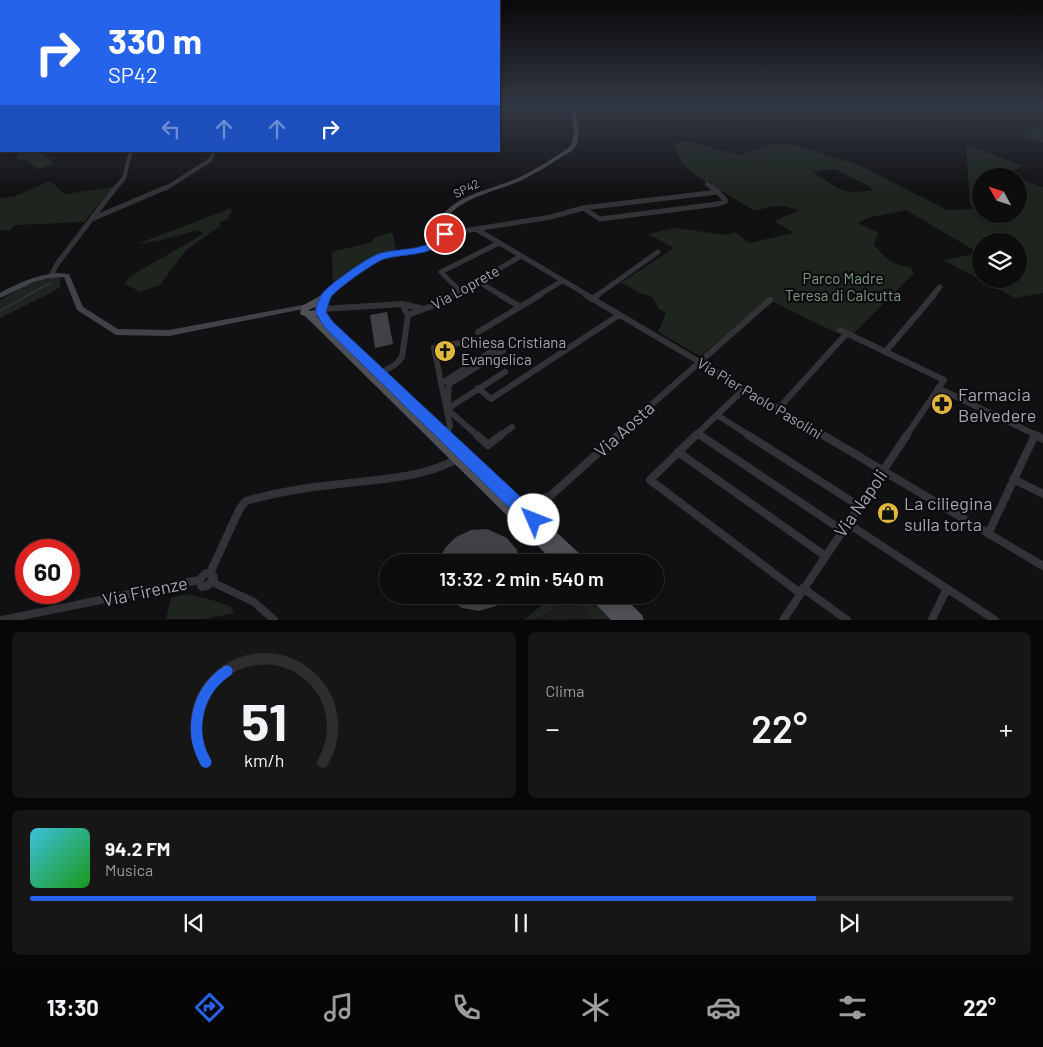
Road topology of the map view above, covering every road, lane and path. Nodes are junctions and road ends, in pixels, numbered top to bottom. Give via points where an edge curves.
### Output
1 (576, 135) edge
2 (131, 152) edge
3 (214, 152) edge
4 (707, 184) dead end
5 (718, 192) junction
6 (583, 208) junction
7 (90, 220) junction
8 (476, 229) junction
9 (445, 234) junction
10 (499, 243) junction
11 (658, 252) dead end
12 (521, 256) junction
13 (52, 274) junction
14 (476, 280) junction
15 (562, 281) junction
16 (940, 287) dead end
17 (459, 290) junction
18 (327, 295) joint
19 (0, 296) edge
20 (592, 299) junction
21 (770, 300) dead end
22 (402, 304) junction
23 (519, 306) junction
24 (314, 309) junction
25 (424, 309) junction
26 (619, 314) junction
27 (408, 315) junction
28 (478, 332) dead end
29 (503, 351) dead end
30 (885, 352) junction
31 (700, 363) junction
32 (504, 372) dead end
33 (381, 373) junction
34 (442, 383) junction
35 (478, 388) junction
36 (938, 388) junction
37 (744, 389) junction
38 (447, 409) junction
39 (778, 409) junction
40 (717, 415) junction
41 (512, 427) dead end
42 (698, 434) junction
43 (1035, 435) junction
44 (444, 436) junction
45 (1043, 439) edge
46 (678, 452) junction
47 (457, 459) junction
48 (883, 471) junction
49 (1013, 479) junction
50 (1043, 494) edge
51 (549, 496) junction
52 (517, 504) junction
53 (859, 506) junction
54 (534, 520) junction
55 (844, 526) junction
56 (988, 534) junction
57 (555, 554) edge
58 (570, 554) edge
59 (824, 555) junction
60 (1043, 566) edge
61 (211, 578) junction
62 (947, 588) junction
63 (801, 590) junction
64 (606, 604) edge
65 (621, 604) edge
66 (2, 620) edge
67 (274, 620) edge
68 (622, 620) edge
69 (638, 620) edge
70 (783, 620) edge
71 (846, 620) edge
72 (932, 620) edge
73 (995, 620) edge

1 - 9 main road, SP42 / SP42 via 573,147 520,179 480,194 451,210 441,218
2 - 7 street via 122,183
3 - 7 street via 210,160 158,193
4 - 5 street
5 - 6 street
5 - 6 street via 726,201 600,219
6 - 8 street via 551,217
7 - 13 street
8 - 9 street
8 - 10 street, Via Pier Paolo Pasolini
9 - 18 main road via 442,241 426,248 371,261
10 - 12 street, Via Pier Paolo Pasolini
10 - 17 street via 441,272
11 - 20 street
12 - 14 street, Via Loprete
12 - 15 street, Via Pier Paolo Pasolini
13 - 19 main road via 26,280
13 - 24 main road via 67,275 80,308 116,332 169,333 286,311
14 - 17 street, Via Loprete
14 - 23 street
15 - 20 street, Via Pier Paolo Pasolini
15 - 23 street
16 - 30 street
17 - 25 street, Via Loprete
18 - 24 main road
20 - 26 street, Via Pier Paolo Pasolini
21 - 31 street, Via Aosta
22 - 24 street
22 - 25 street
22 - 27 street
23 - 28 street
24 - 33 main road
24 - 47 main road
25 - 27 street, Via Loprete
26 - 31 street, Via Pier Paolo Pasolini
26 - 35 street via 491,399
27 - 33 street via 402,357
29 - 38 street via 449,384
30 - 36 street via 944,380
30 - 39 street via 844,331
31 - 37 street, Via Pier Paolo Pasolini
31 - 51 street, Via Aosta
32 - 35 street
33 - 44 main road
34 - 34 street via 492,351 497,343 485,340 434,348
34 - 38 street
35 - 38 street
36 - 43 street
36 - 48 street, Via Napoli
37 - 39 street, Via Pier Paolo Pasolini
37 - 40 street
38 - 41 street via 488,445
38 - 44 street via 450,426
39 - 48 street, Via Pier Paolo Pasolini
40 - 42 street
40 - 53 street
42 - 46 street
42 - 55 street
43 - 45 street
43 - 49 street
44 - 52 main road
46 - 59 street
46 - 63 street via 650,480
47 - 57 main road
47 - 61 street via 433,470 320,486 246,501 240,508
48 - 53 street, Via Napoli
48 - 56 street, Via Pier Paolo Pasolini
49 - 50 street
49 - 56 street
51 - 52 street
51 - 54 street via 538,507
52 - 54 main road
53 - 55 street, Via Napoli
54 - 58 main road
55 - 59 street, Via Napoli
55 - 62 street
56 - 60 street, Via Pier Paolo Pasolini
59 - 63 street, Via Napoli
61 - 66 street, Via Firenze via 206,574 199,580
61 - 67 street via 270,612
62 - 72 street
62 - 73 street
63 - 70 street, Via Napoli
63 - 71 street
64 - 68 main road
65 - 69 main road

